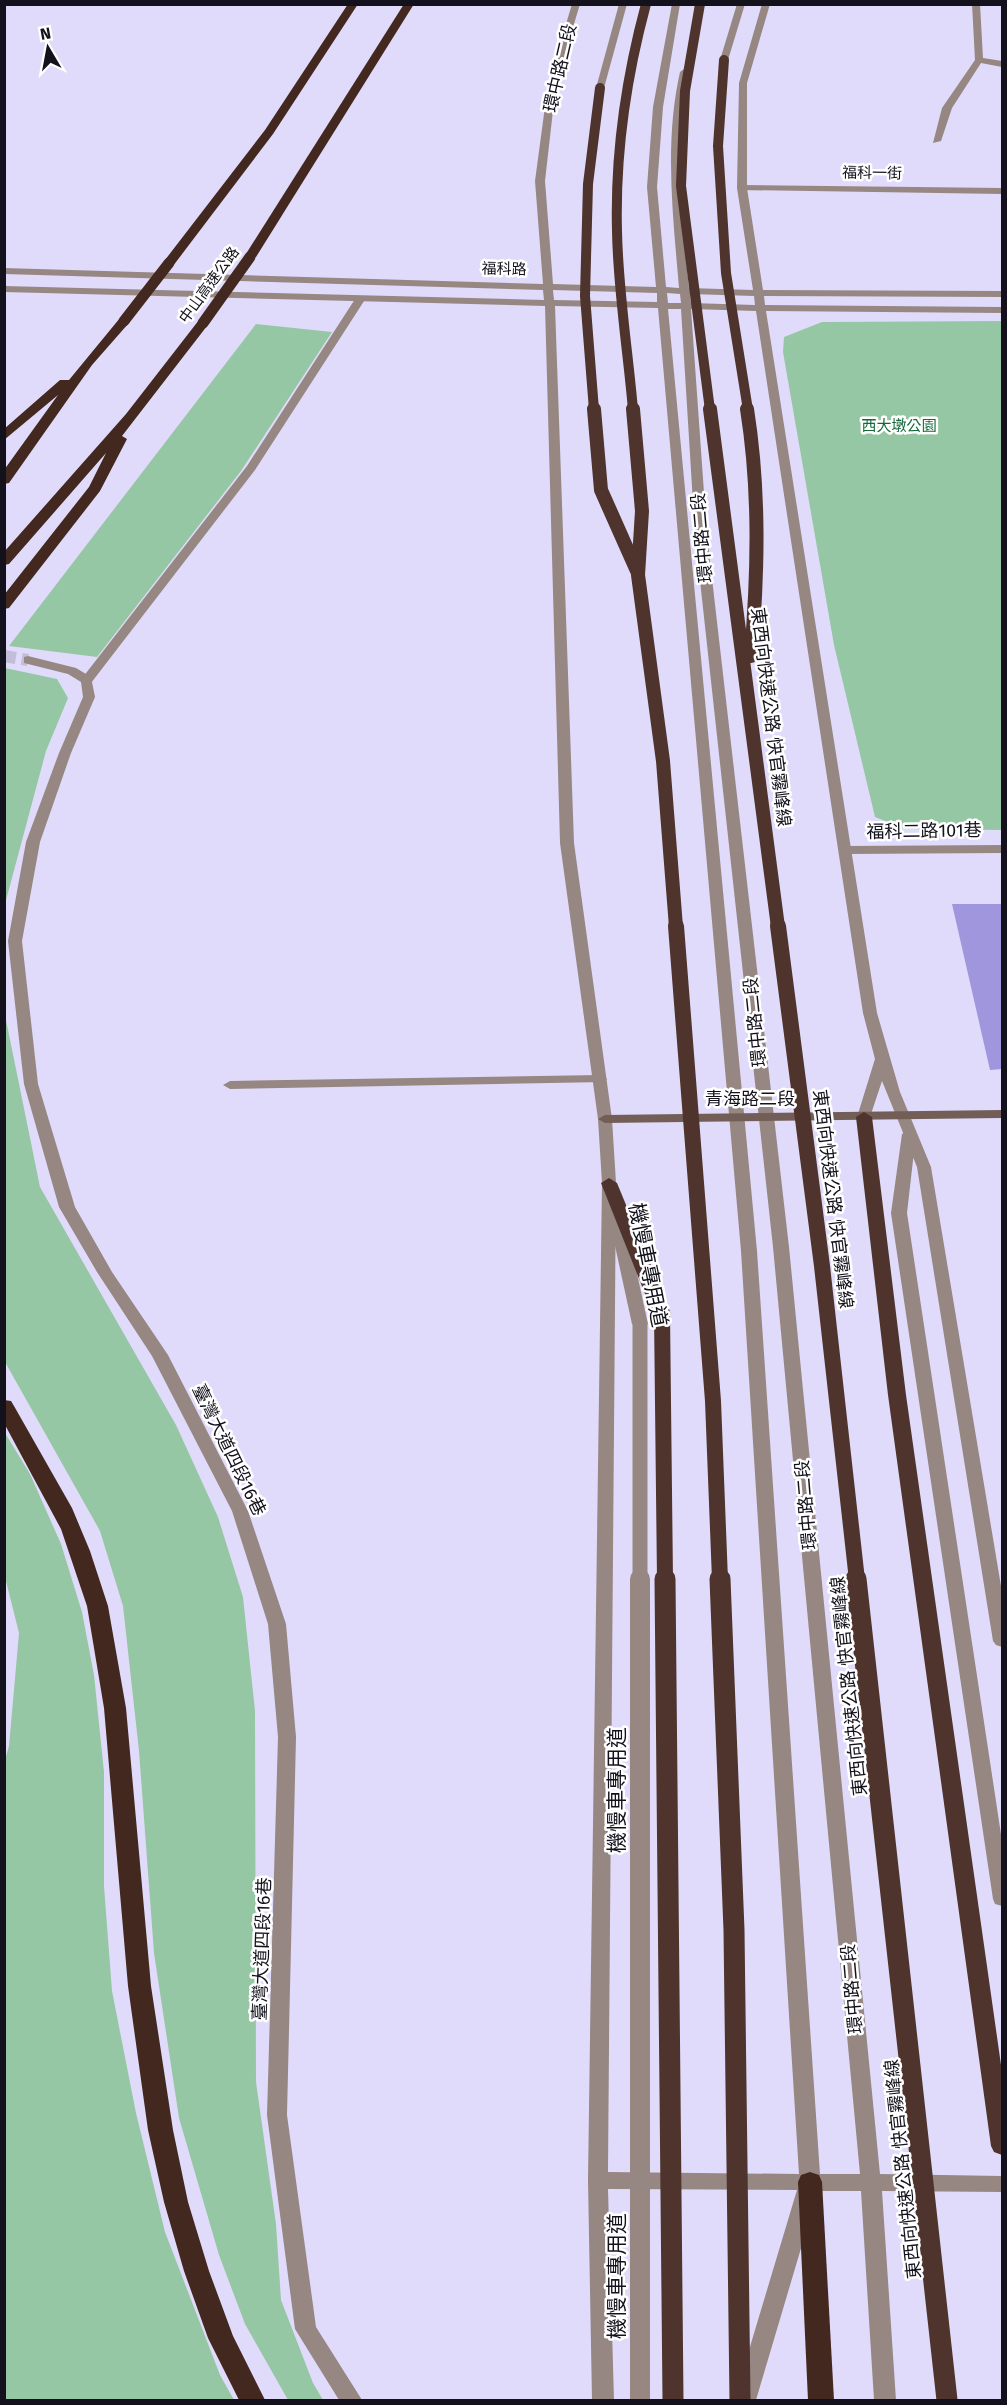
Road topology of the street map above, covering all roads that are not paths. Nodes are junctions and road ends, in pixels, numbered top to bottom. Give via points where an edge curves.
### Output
1 (353, 4) edge
2 (409, 4) edge
3 (576, 4) edge
4 (623, 4) edge
5 (646, 4) edge
6 (676, 4) edge
7 (698, 4) edge
8 (741, 4) edge
9 (766, 4) edge
10 (976, 4) edge
11 (724, 60) joint
12 (979, 60) junction
13 (1002, 64) edge
14 (600, 88) joint
15 (936, 141) dead end
16 (742, 188) junction
17 (1002, 191) edge
18 (4, 271) edge
19 (547, 285) junction
20 (4, 289) edge
21 (660, 289) junction
22 (682, 290) junction
23 (758, 293) junction
24 (1002, 294) edge
25 (361, 298) junction
26 (550, 301) junction
27 (663, 305) junction
28 (686, 305) junction
29 (760, 308) junction
30 (1002, 310) edge
31 (88, 362) junction
32 (131, 417) junction
33 (4, 436) edge
34 (4, 480) edge
35 (4, 561) edge
36 (638, 575) junction
37 (4, 604) edge
38 (28, 660) tunnel mouth
39 (87, 680) junction
40 (748, 687) junction
41 (1002, 849) edge
42 (847, 850) junction
43 (881, 1060) junction
44 (600, 1079) junction
45 (230, 1085) dead end
46 (1002, 1114) edge
47 (900, 1116) junction
48 (864, 1117) junction
49 (737, 1118) junction
50 (766, 1118) junction
51 (605, 1119) junction
52 (909, 1134) junction
53 (609, 1183) junction
54 (4, 1406) edge
55 (1002, 1641) edge
56 (1002, 1899) edge
57 (1002, 2146) edge
58 (598, 2180) junction
59 (810, 2182) junction
60 (871, 2183) junction
61 (1002, 2184) edge
62 (252, 2400) edge
63 (351, 2400) edge
64 (603, 2400) edge
65 (640, 2400) edge
66 (673, 2400) edge
67 (740, 2400) edge
68 (745, 2400) edge
69 (822, 2400) edge
70 (885, 2400) edge
71 (947, 2400) edge

1 - 31 highway, bridge via 269,132
2 - 32 highway, 中山高速公路, bridge via 250,257
3 - 19 street, 環中路二段 via 552,84 540,181
4 - 14 street
5 - 36 highway, bridge via 619,143 616,232 642,512
6 - 21 street, 環中路二段 via 658,107 652,188
7 - 22 street, 環中路二段 via 678,100 675,190
7 - 40 highway, 東西向快速公路 快官霧峰線, bridge via 685,91 681,186
8 - 11 street
9 - 16 street via 743,83
10 - 12 street
11 - 40 highway, bridge via 718,146 726,273 756,464 758,578
12 - 13 street
12 - 15 street via 947,108
14 - 36 highway, bridge via 588,184 585,296 601,490
16 - 17 street, 福科一街
16 - 23 street
18 - 19 street, 福科路
19 - 21 street, 福科路
19 - 26 street, 環中路二段
20 - 25 street, 福科路
21 - 22 street, 福科路
21 - 27 street, 環中路二段
22 - 23 street, 福科路
22 - 28 street, 環中路二段
23 - 24 street, 福科路
23 - 29 street
25 - 26 street, 福科路
25 - 39 street via 251,468
26 - 27 street, 福科路
26 - 44 street, 環中路二段 via 567,843
27 - 28 street, 福科路
27 - 49 street, 環中路二段
28 - 29 street, 福科路
28 - 50 street, 環中路二段 via 701,535
29 - 30 street, 福科路
29 - 42 street
31 - 33 highway
31 - 34 highway
32 - 35 highway, 中山高速公路
32 - 37 highway via 95,488
36 - 67 highway, bridge via 663,761 713,1401 734,1930
38 - 39 street via 72,671
39 - 63 street, 臺灣大道四段16巷 via 89,697 33,842 15,941 31,1083 67,1207 160,1355 240,1511 277,1624 287,1737 277,2115 306,2329
40 - 71 highway, 東西向快速公路 快官霧峰線, bridge via 822,1266
41 - 42 street, 福科二路101巷
42 - 43 street via 870,1013
43 - 47 street
43 - 48 street
44 - 45 street
44 - 51 street, 環中路二段
46 - 47 main road, 青海路二段
47 - 48 main road, 青海路二段
47 - 52 street
48 - 50 main road, 青海路二段
48 - 57 highway via 897,1395
49 - 50 main road, 青海路二段
49 - 51 main road, 青海路二段
49 - 59 street, 環中路二段
50 - 60 street, 環中路二段
51 - 53 street, 環中路二段
52 - 55 street via 924,1167
52 - 56 street via 899,1213
53 - 58 street, 環中路二段
53 - 65 street, 機慢車專用道, bridge via 640,1324
53 - 66 highway, bridge via 662,1314
54 - 62 highway via 44,1473 88,1572 110,1665 152,2090 177,2204 210,2310
58 - 59 street
58 - 64 street, 環中路二段
59 - 60 street
59 - 68 street
59 - 69 highway
60 - 61 street
60 - 70 street, 環中路二段

